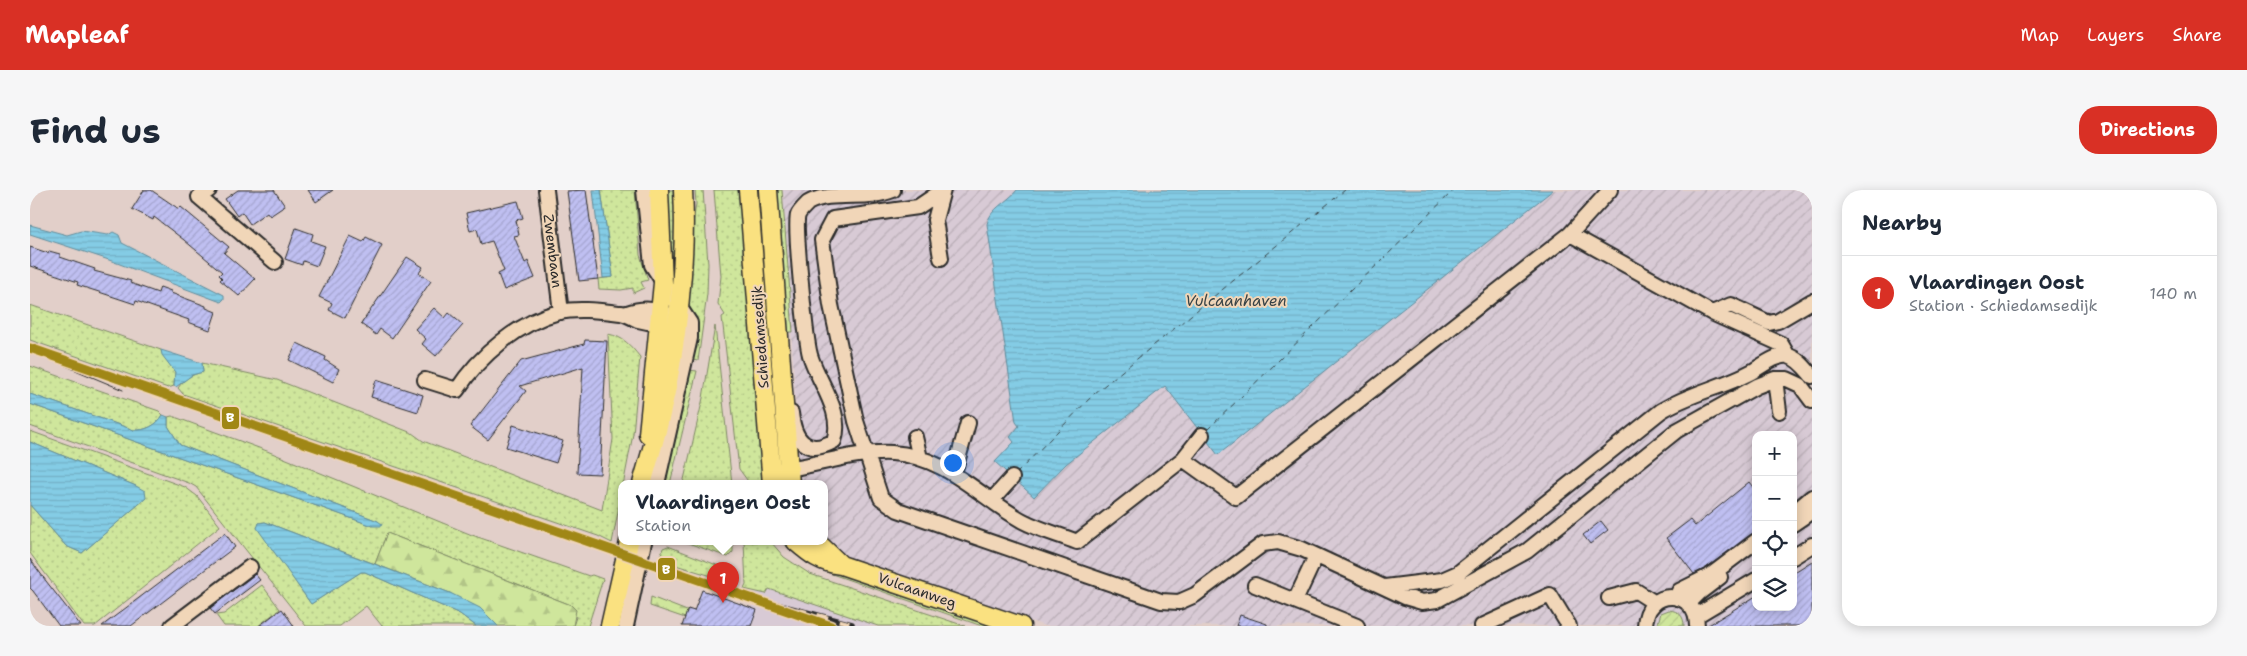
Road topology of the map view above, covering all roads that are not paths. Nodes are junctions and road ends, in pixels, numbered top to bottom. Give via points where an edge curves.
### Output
1 (546, 190) edge
2 (644, 190) edge
3 (659, 190) edge
4 (683, 190) edge
5 (748, 190) edge
6 (768, 190) edge
7 (893, 190) edge
8 (943, 190) edge
9 (1610, 190) edge
10 (199, 192) edge
11 (1570, 234) junction
12 (941, 258) dead end
13 (275, 262) dead end
14 (663, 283) junction
15 (1812, 301) edge
16 (561, 312) junction
17 (1712, 313) junction
18 (669, 314) junction
19 (1788, 356) junction
20 (781, 368) junction
21 (1812, 376) edge
22 (1775, 379) junction
23 (425, 380) dead end
24 (1812, 401) edge
25 (1779, 412) dead end
26 (968, 423) dead end
27 (1202, 435) dead end
28 (915, 437) dead end
29 (866, 454) junction
30 (920, 458) junction
31 (1183, 459) junction
32 (954, 473) junction
33 (789, 477) edge
34 (771, 478) edge
35 (1012, 478) dead end
36 (643, 480) edge
37 (658, 480) edge
38 (1812, 497) edge
39 (992, 500) junction
40 (1804, 513) edge
41 (1752, 544) edge
42 (628, 545) edge
43 (643, 545) edge
44 (799, 545) edge
45 (820, 545) edge
46 (1812, 545) edge
47 (1797, 554) edge
48 (1752, 555) edge
49 (1316, 556) junction
50 (841, 565) junction
51 (250, 567) dead end
52 (1752, 583) edge
53 (1255, 585) dead end
54 (1385, 587) junction
55 (1609, 598) dead end
56 (1295, 601) junction
57 (1683, 601) junction
58 (1654, 603) junction
59 (1696, 621) edge
60 (614, 624) edge
61 (172, 626) edge
62 (1021, 626) edge
63 (1357, 626) edge
64 (1482, 626) edge
65 (1569, 626) edge
66 (1645, 626) edge

1 - 16 street, Zwembaan
2 - 14 street via 652,264
3 - 14 main road
4 - 18 main road via 685,226
5 - 34 main road, Schiedamsedijk
6 - 20 main road, Schiedamsedijk
7 - 20 street via 823,196 808,203 798,215 807,338 810,354 835,414 838,431 834,441 824,447 811,448 795,433 789,388
8 - 12 street via 936,220
8 - 29 street via 918,208 833,219 822,240 831,305
9 - 11 street
10 - 13 street
11 - 17 street
11 - 31 street via 1236,497
14 - 18 main road
15 - 17 street via 1778,322 1769,323 1731,305
16 - 18 street via 592,310 627,314 638,309
16 - 23 street via 540,318 513,334 471,371 457,390
17 - 19 street via 1781,344
18 - 36 main road via 648,416 648,462
18 - 37 street via 690,323 690,338
19 - 21 street via 1797,360
19 - 54 street via 1779,357 1730,382 1678,400 1661,410 1458,573 1442,580
20 - 33 main road, Schiedamsedijk
22 - 24 street via 1787,379 1800,385
22 - 25 street
22 - 54 street via 1676,431 1527,551 1450,594 1422,602
26 - 32 street
27 - 31 street
28 - 30 street
29 - 30 street
29 - 33 street
29 - 49 street via 882,498 898,510 1161,601 1179,602 1195,595 1263,544 1278,542
30 - 32 street
31 - 39 street via 1077,542 1023,521
32 - 39 street
33 - 34 street
35 - 39 street
38 - 40 street
41 - 57 street via 1711,575 1679,591
42 - 60 main road
43 - 60 street
44 - 50 main road via 814,558
45 - 50 main road
46 - 47 street
48 - 57 street via 1700,593
49 - 54 street
49 - 56 street
50 - 62 main road, Vulcaanweg
51 - 61 street
52 - 59 street
53 - 56 street
55 - 58 street via 1636,591
56 - 63 street
57 - 58 street via 1669,597
57 - 59 street
58 - 66 street via 1645,618
64 - 65 street via 1550,595

